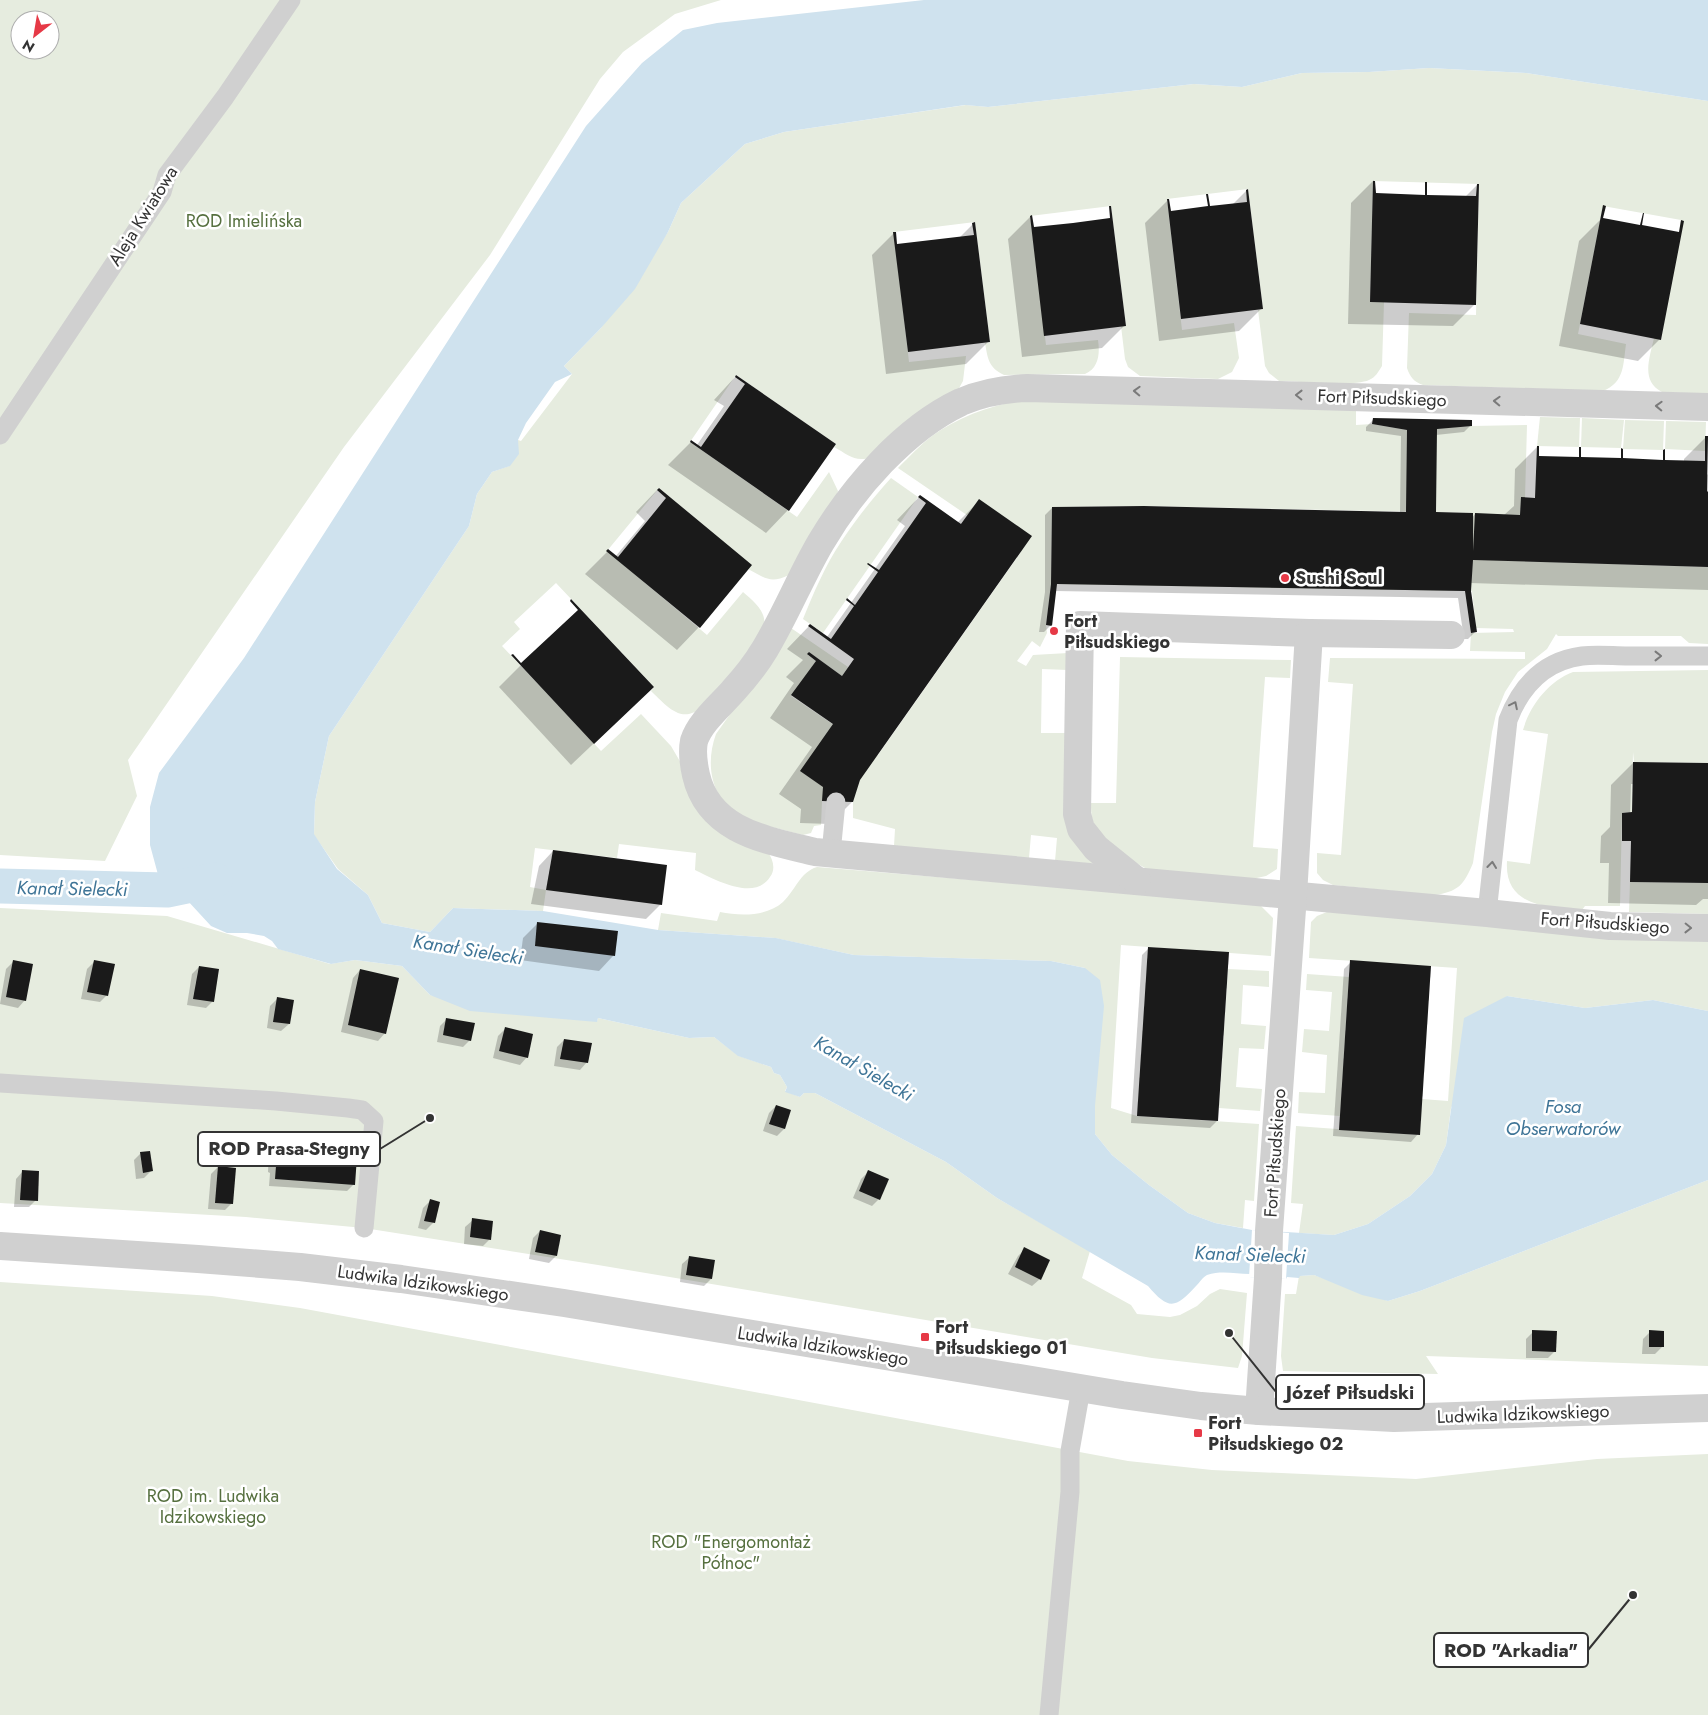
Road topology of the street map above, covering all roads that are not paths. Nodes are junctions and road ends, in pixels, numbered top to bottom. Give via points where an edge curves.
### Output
1 (291, 0) edge
2 (1708, 407) edge
3 (0, 435) edge
4 (1309, 633) junction
5 (1450, 635) dead end
6 (1708, 656) edge
7 (836, 802) dead end
8 (830, 853) junction
9 (1137, 881) junction
10 (1293, 895) junction
11 (1486, 913) junction
12 (1708, 928) edge
13 (0, 1084) edge
14 (364, 1228) dead end
15 (0, 1246) edge
16 (1081, 1388) junction
17 (1708, 1408) edge
18 (1259, 1411) junction
19 (1050, 1715) edge

1 - 3 lane, Aleja Kwiatowa via 167,175 162,192
2 -> 8 street, Fort Piłsudskiego via 1027,388 1005,389 962,402 917,430 856,492 821,543 765,649 749,673 706,720 694,741 696,774 701,791 710,807 722,818 755,837
4 - 5 street
4 - 9 street via 1080,626 1077,814 1081,829 1096,848
4 - 10 street
11 -> 6 lane via 1508,720 1524,687 1549,668 1582,656
7 - 8 lane
8 - 9 street, Fort Piłsudskiego
9 - 10 street, Fort Piłsudskiego
10 - 11 street, Fort Piłsudskiego
10 - 18 street, Fort Piłsudskiego
11 -> 12 street, Fort Piłsudskiego via 1610,926
13 - 14 lane via 276,1101 362,1110 374,1121
15 - 16 street, Ludwika Idzikowskiego via 198,1258 401,1278
16 - 18 street, Ludwika Idzikowskiego via 1192,1405
16 - 19 lane via 1070,1451 1070,1492
17 - 18 street, Ludwika Idzikowskiego via 1394,1418

